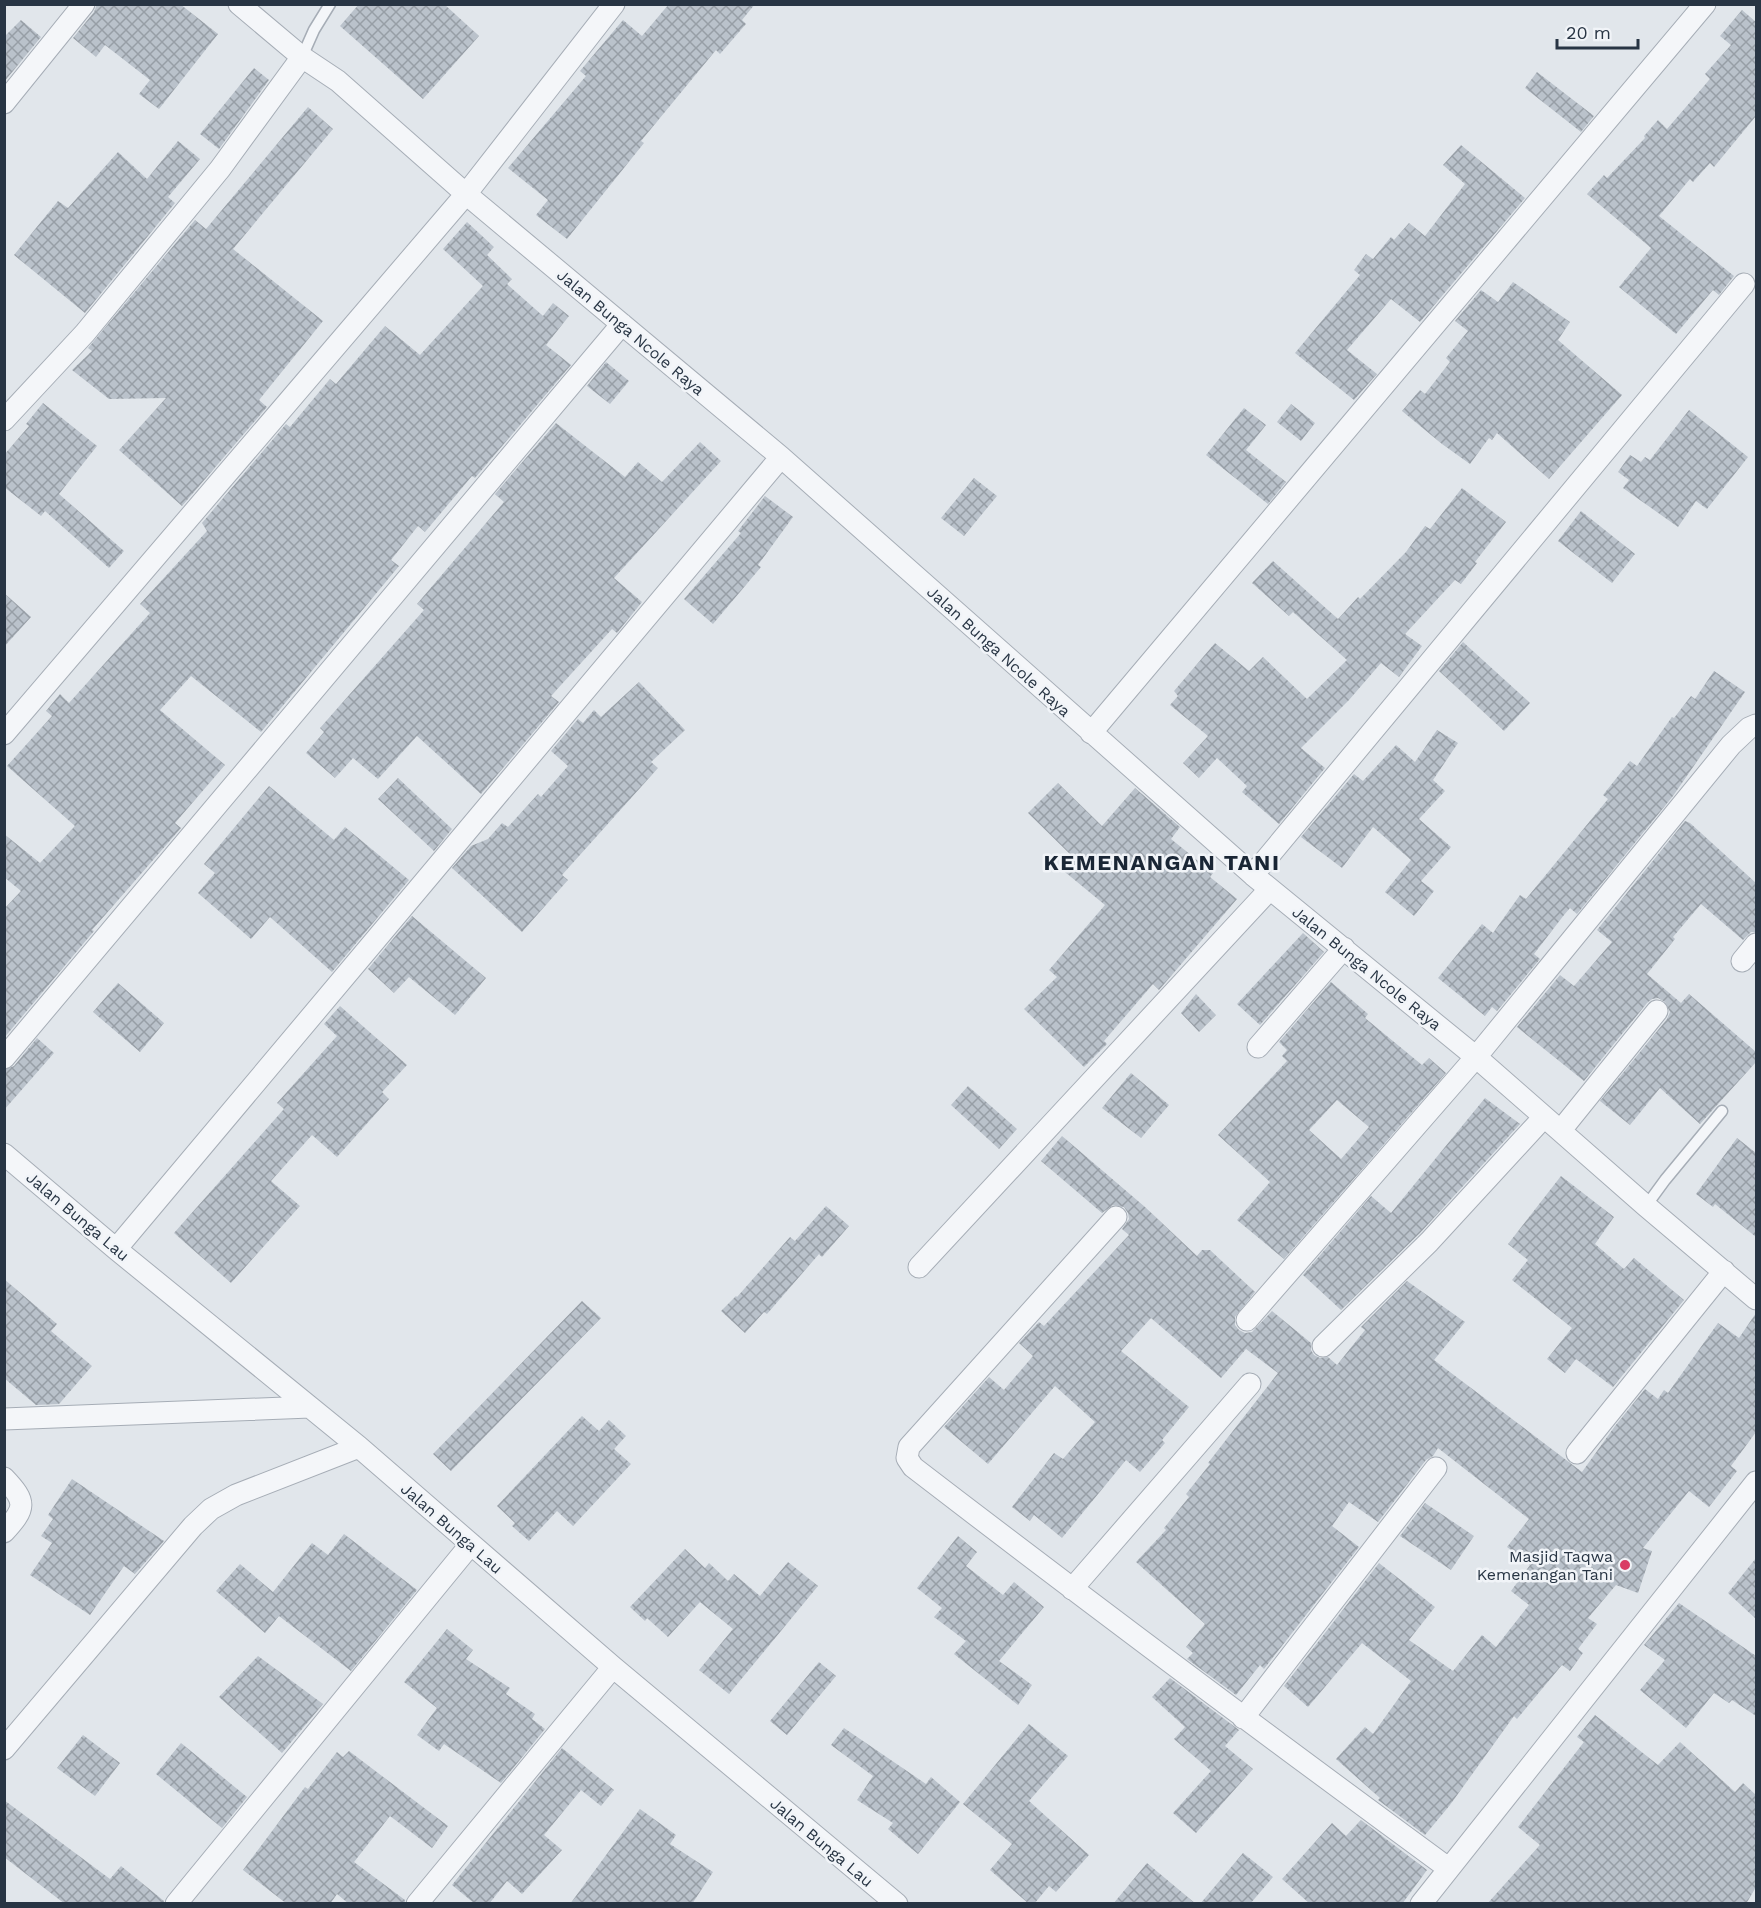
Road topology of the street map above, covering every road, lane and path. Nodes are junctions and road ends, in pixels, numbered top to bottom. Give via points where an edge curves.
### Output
1 (84, 4) edge
2 (239, 4) edge
3 (330, 4) edge
4 (614, 4) edge
5 (1705, 4) edge
6 (302, 57) junction
7 (4, 103) edge
8 (466, 194) junction
9 (1744, 284) dead end
10 (622, 324) junction
11 (4, 420) edge
12 (781, 457) junction
13 (1756, 725) edge
14 (1091, 733) junction
15 (4, 734) edge
16 (1253, 875) junction
17 (1270, 889) junction
18 (1756, 944) edge
19 (1344, 948) junction
20 (1742, 961) dead end
21 (1657, 1011) dead end
22 (1258, 1047) dead end
23 (1476, 1057) junction
24 (4, 1058) edge
25 (1722, 1111) dead end
26 (1552, 1123) junction
27 (4, 1154) edge
28 (1646, 1206) junction
29 (1116, 1217) dead end
30 (116, 1248) junction
31 (919, 1267) dead end
32 (1724, 1271) junction
33 (1756, 1299) edge
34 (1247, 1320) dead end
35 (1323, 1346) dead end
36 (1250, 1384) dead end
37 (310, 1407) junction
38 (4, 1419) edge
39 (359, 1447) junction
40 (1577, 1453) dead end
41 (1436, 1468) dead end
42 (4, 1478) edge
43 (1756, 1482) edge
44 (4, 1532) edge
45 (471, 1544) junction
46 (1072, 1589) junction
47 (613, 1667) junction
48 (1243, 1718) junction
49 (4, 1749) edge
50 (1448, 1868) junction
51 (176, 1904) edge
52 (417, 1904) edge
53 (897, 1904) edge
54 (1421, 1904) edge

1 - 7 street
2 - 6 street, Jalan Bunga Ncole Raya
3 - 6 lane
4 - 8 street
5 - 14 street
6 - 8 street, Jalan Bunga Ncole Raya via 338,81
6 - 11 street via 220,170 85,333
8 - 10 street, Jalan Bunga Ncole Raya
8 - 15 street
9 - 16 street
10 - 12 street, Jalan Bunga Ncole Raya
10 - 24 street
12 - 14 street, Jalan Bunga Ncole Raya
12 - 30 street
13 - 23 street via 1731,744
14 - 16 street, Jalan Bunga Ncole Raya
16 - 17 street, Jalan Bunga Ncole Raya
17 - 19 street, Jalan Bunga Ncole Raya
17 - 31 street
18 - 20 street
19 - 22 street
19 - 23 street, Jalan Bunga Ncole Raya
21 - 26 street
23 - 26 street, Jalan Bunga Ncole Raya
23 - 34 street
25 - 28 lane
26 - 28 street, Jalan Bunga Ncole Raya
26 - 35 street
27 - 30 street, Jalan Bunga Lau
28 - 32 street, Jalan Bunga Ncole Raya
29 - 46 street via 909,1447 907,1458 913,1467
30 - 37 street, Jalan Bunga Lau
32 - 33 street, Jalan Bunga Ncole Raya
32 - 40 street
36 - 46 street
37 - 38 street
37 - 39 street, Jalan Bunga Lau
39 - 45 street, Jalan Bunga Lau
39 - 49 street via 236,1495 211,1509
41 - 48 street
42 - 44 street via 20,1495 22,1506 20,1515
43 - 50 street
45 - 47 street, Jalan Bunga Lau
45 - 51 street
46 - 48 street
47 - 52 street
47 - 53 street, Jalan Bunga Lau
48 - 50 street
50 - 54 street

